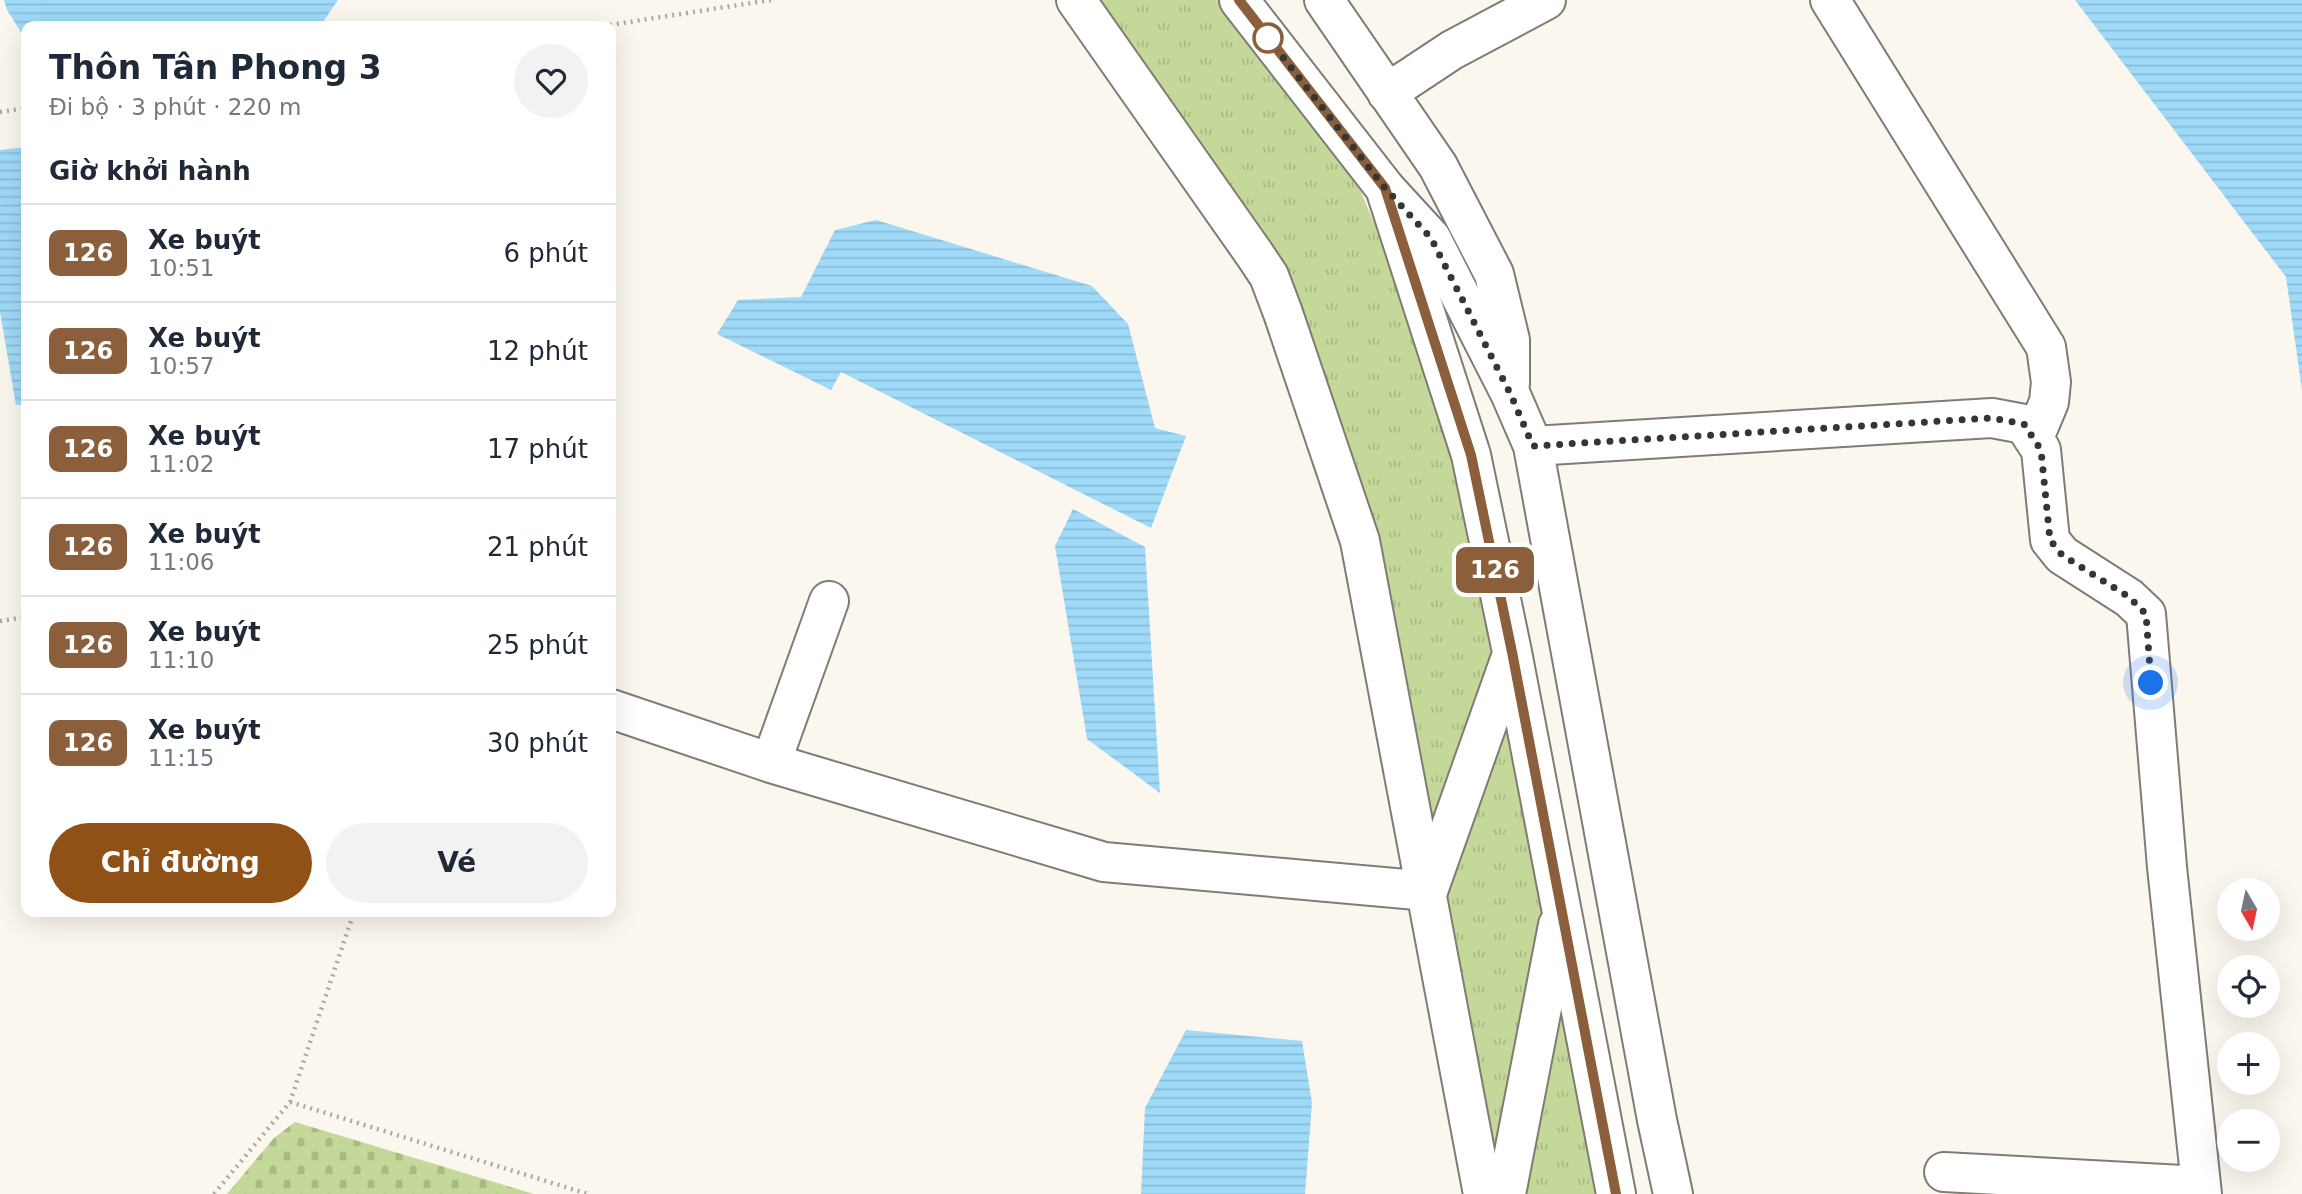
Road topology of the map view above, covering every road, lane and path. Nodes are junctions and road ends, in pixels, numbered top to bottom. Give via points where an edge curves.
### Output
1 (771, 0) edge
2 (1076, 0) edge
3 (1239, 0) edge
4 (1324, 0) edge
5 (1546, 0) edge
6 (1830, 0) edge
7 (616, 24) edge
8 (1387, 93) junction
9 (21, 109) edge
10 (0, 112) edge
11 (1385, 188) junction
12 (1510, 393) junction
13 (2034, 438) junction
14 (1533, 446) junction
15 (829, 601) dead end
16 (21, 618) edge
17 (0, 621) edge
18 (1512, 652) junction
19 (616, 711) edge
20 (771, 763) junction
21 (1428, 891) junction
22 (1561, 906) junction
23 (352, 917) edge
24 (290, 1102) junction
25 (1944, 1172) dead end
26 (2201, 1190) edge
27 (214, 1194) edge
28 (588, 1194) edge
29 (1483, 1194) edge
30 (1506, 1194) edge
31 (1616, 1194) edge
32 (1673, 1194) edge

1 - 7 path
2 - 21 street via 1269,276 1360,541
3 - 11 street
4 - 8 street
5 - 8 street via 1451,50
6 - 13 street via 2046,347 2049,402
8 - 12 street via 1438,166 1494,274 1510,340
9 - 10 path
11 - 12 street via 1431,238
11 - 18 street via 1471,455
12 - 14 street
13 - 14 street via 2024,424 1992,418
13 - 26 street via 2041,450 2050,540 2062,555 2129,597 2146,614
14 - 32 street
15 - 20 street
16 - 17 path
18 - 21 street
18 - 22 street
19 - 20 street
20 - 21 street via 1104,862
21 - 29 street
22 - 30 street
22 - 31 street
23 - 24 path
24 - 27 path
24 - 28 path
25 - 26 street

